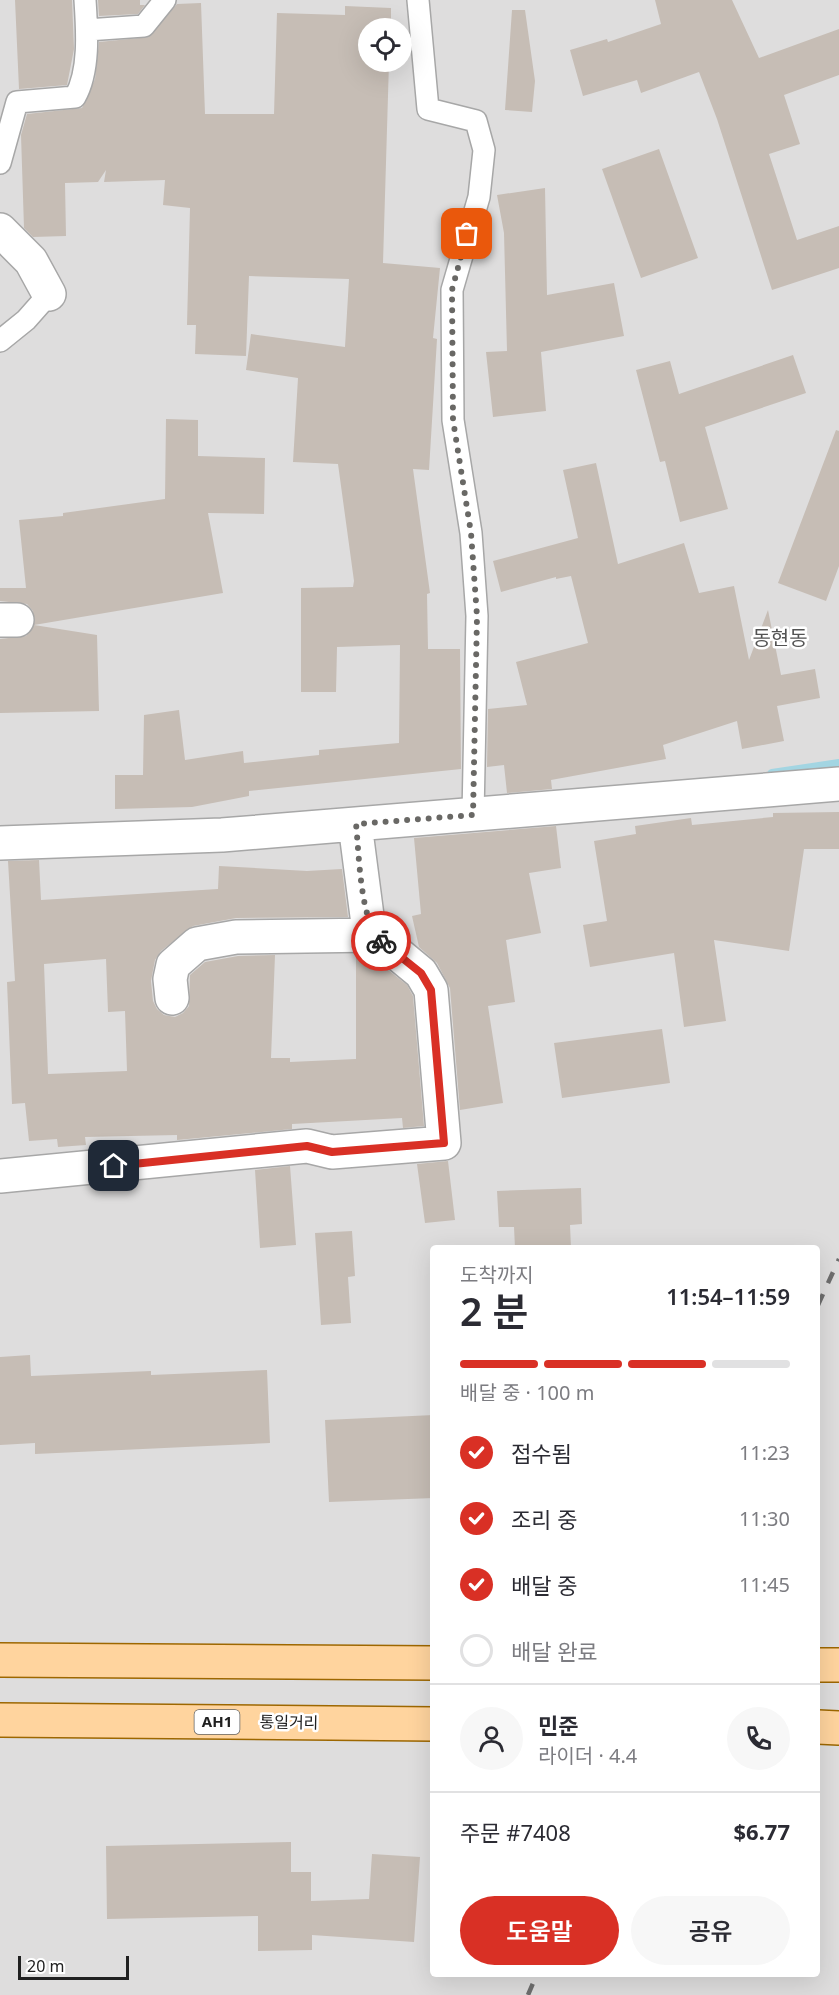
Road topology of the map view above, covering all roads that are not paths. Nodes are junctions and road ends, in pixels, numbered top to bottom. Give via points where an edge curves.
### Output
1 (85, 0) edge
2 (165, 0) edge
3 (418, 0) edge
4 (87, 30) junction
5 (0, 163) edge
6 (0, 230) edge
7 (49, 294) joint
8 (0, 341) edge
9 (839, 784) edge
10 (473, 806) junction
11 (356, 824) junction
12 (0, 843) edge
13 (375, 935) junction
14 (172, 998) dead end
15 (0, 1176) edge
16 (0, 1660) edge
17 (430, 1663) edge
18 (820, 1665) edge
19 (839, 1665) edge
20 (0, 1720) edge
21 (430, 1724) edge
22 (820, 1727) edge
23 (839, 1728) edge

1 - 4 lane
2 - 4 lane via 144,26
3 - 10 lane via 428,109 476,121 484,150 479,197 452,290 453,420 471,533 477,616
4 - 5 lane via 81,87 75,97 17,102
6 - 7 street via 31,261
7 - 8 lane
9 - 10 street
10 - 11 street
11 - 12 street via 222,835
11 - 13 street via 367,916
13 - 14 street via 237,937 197,944 173,965
13 - 15 street via 421,973 431,990 444,1143 332,1152 307,1146
16 - 17 main road
18 - 19 main road
20 - 21 main road, 통일거리 / AH1
22 - 23 main road

